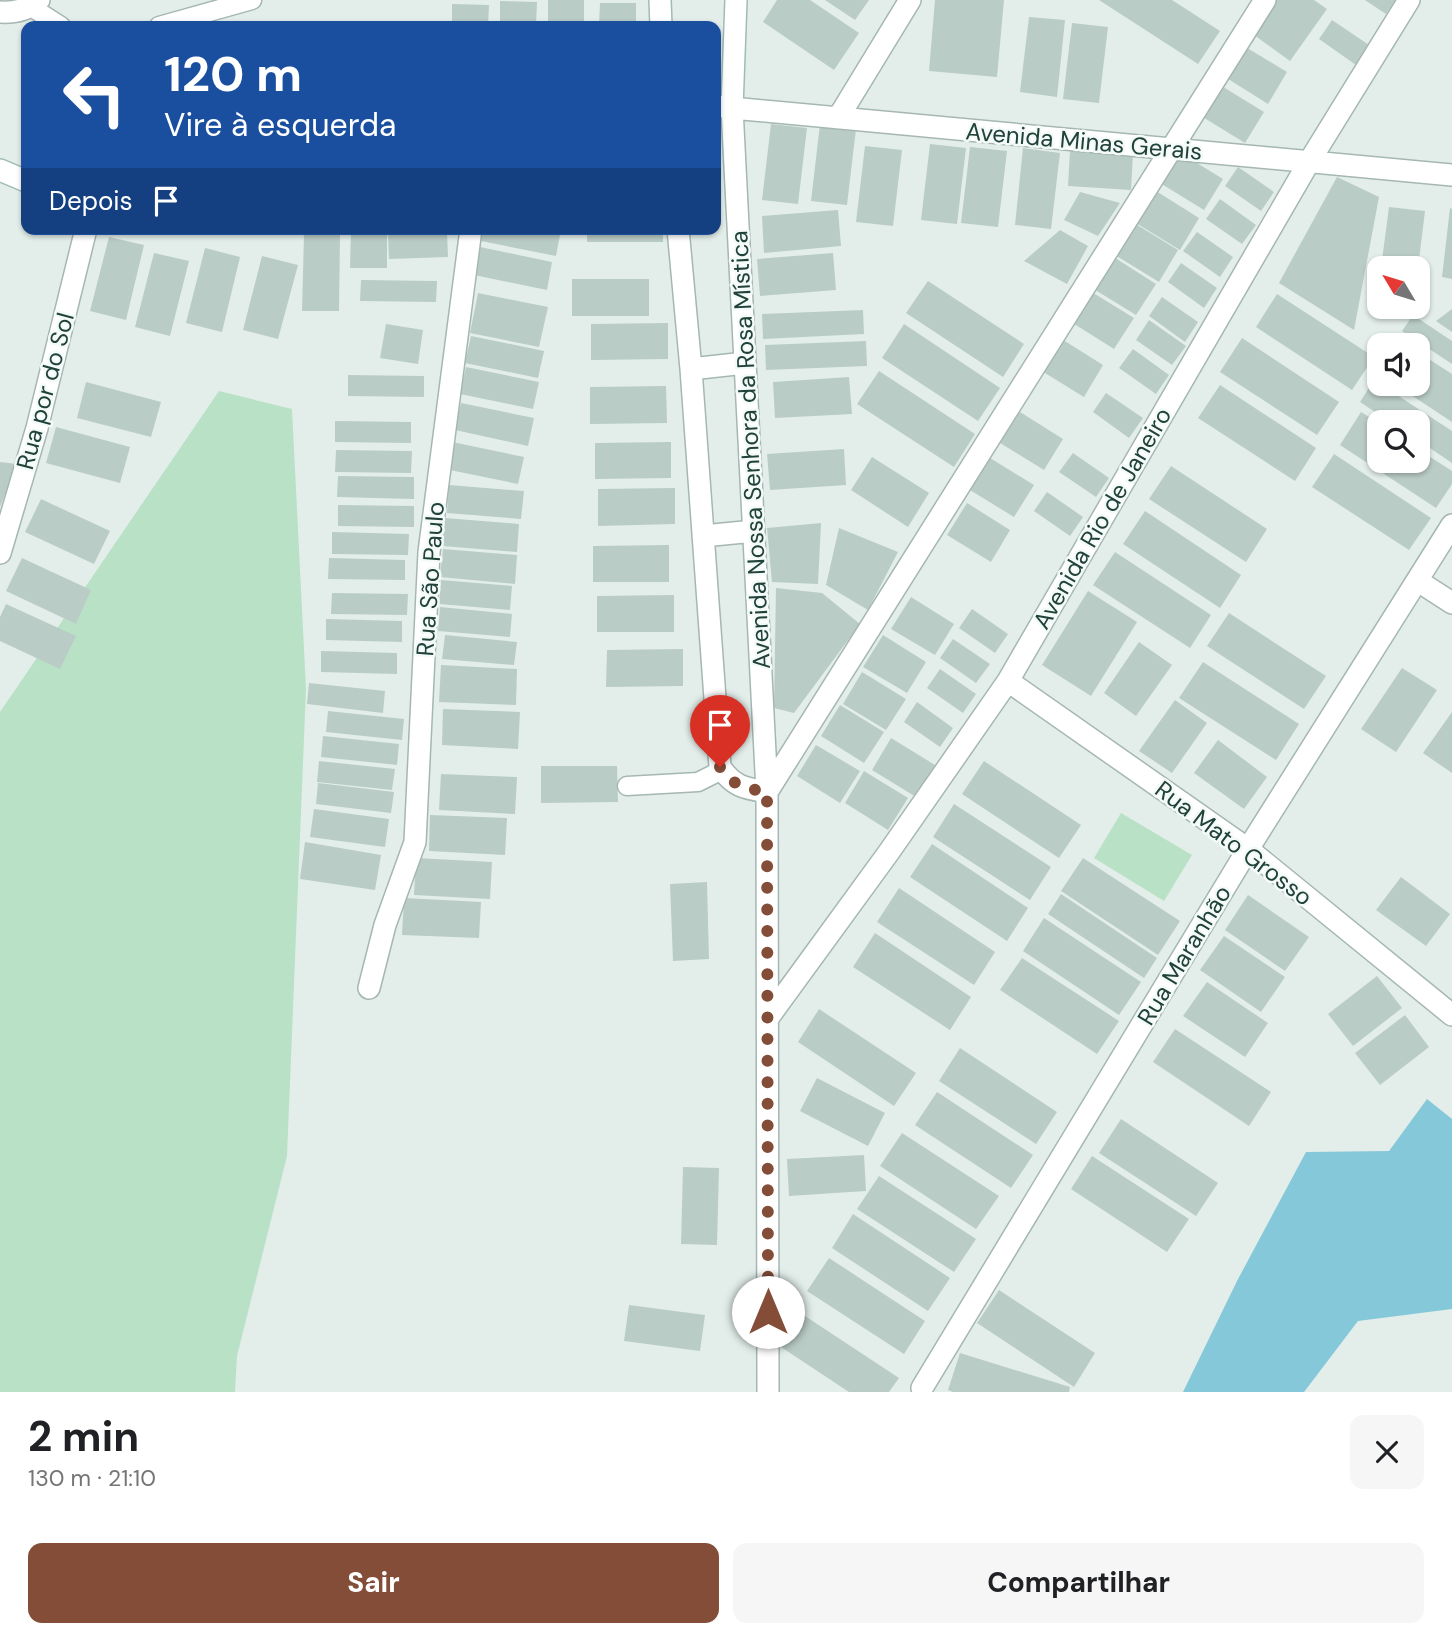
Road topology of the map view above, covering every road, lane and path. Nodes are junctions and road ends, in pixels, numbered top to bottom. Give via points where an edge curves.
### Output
1 (252, 0) edge
2 (660, 0) edge
3 (736, 0) edge
4 (911, 0) edge
5 (1265, 0) edge
6 (1409, 0) edge
7 (35, 4) edge
8 (0, 12) edge
9 (55, 21) edge
10 (177, 21) edge
11 (662, 21) edge
12 (724, 107) edge
13 (838, 118) junction
14 (1172, 149) junction
15 (1309, 162) junction
16 (0, 170) edge
17 (1452, 175) edge
18 (21, 179) edge
19 (85, 235) edge
20 (470, 235) edge
21 (679, 235) edge
22 (745, 363) junction
23 (691, 369) junction
24 (1452, 525) edge
25 (754, 531) junction
26 (703, 536) junction
27 (0, 552) edge
28 (1418, 581) junction
29 (1452, 603) edge
30 (1008, 681) junction
31 (722, 770) junction
32 (627, 786) dead end
33 (767, 792) junction
34 (1248, 849) junction
35 (369, 988) dead end
36 (1452, 1015) edge
37 (768, 1018) junction
38 (922, 1388) dead end
39 (768, 1392) edge

1 - 10 lane
2 - 11 street
3 - 12 street, Avenida Nossa Senhora da Rosa Mística
4 - 13 street
5 - 14 street
6 - 15 street, Avenida Rio de Janeiro
7 - 8 street
7 - 9 lane
12 - 13 street, Avenida Minas Gerais
12 - 22 street, Avenida Nossa Senhora da Rosa Mística
13 - 14 street, Avenida Minas Gerais
14 - 15 street, Avenida Minas Gerais
14 - 33 street
15 - 17 street, Avenida Minas Gerais
15 - 30 street, Avenida Rio de Janeiro
16 - 18 street
19 - 27 street, Rua por do Sol via 37,428
20 - 35 street, Rua São Paulo via 429,552 415,842 385,925
21 - 23 street, Avenida Nossa Senhora da Rosa Mística
22 - 23 street
22 - 25 street, Avenida Nossa Senhora da Rosa Mística
23 - 26 street, Avenida Nossa Senhora da Rosa Mística
24 - 28 street, Rua Maranhão
25 - 26 street
25 - 33 street, Avenida Nossa Senhora da Rosa Mística
26 - 31 street, Avenida Nossa Senhora da Rosa Mística
28 - 29 street
28 - 34 street, Rua Maranhão
30 - 34 street, Rua Mato Grosso
30 - 37 street, Avenida Rio de Janeiro
31 - 32 lane via 698,782
31 - 33 street via 741,787
33 - 37 street, Avenida Nossa Senhora da Rosa Mística
34 - 36 street, Rua Mato Grosso
34 - 38 street, Rua Maranhão
37 - 39 street, Avenida Nossa Senhora da Rosa Mística

